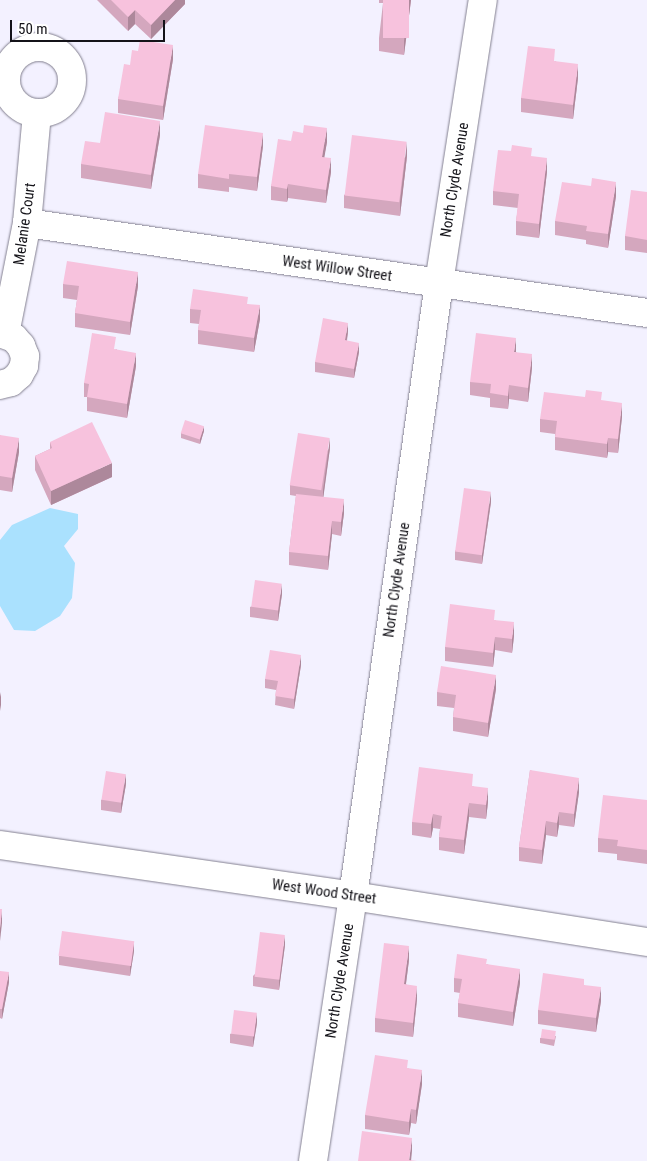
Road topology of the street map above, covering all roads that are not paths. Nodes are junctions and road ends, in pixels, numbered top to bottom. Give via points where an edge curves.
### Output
1 (483, 0) edge
2 (37, 113) dead end
3 (27, 223) junction
4 (439, 283) junction
5 (647, 313) edge
6 (3, 333) edge
7 (0, 385) edge
8 (0, 845) edge
9 (353, 896) junction
10 (647, 942) edge
11 (312, 1161) edge

1 - 4 street, North Clyde Avenue
2 - 3 street, Melanie Court
3 - 4 street, West Willow Street
3 - 6 street, Melanie Court
4 - 5 street, West Willow Street
4 - 9 street, North Clyde Avenue
6 - 7 street, Melanie Court via 21,346 24,366 11,382
8 - 9 street, West Wood Street
9 - 10 street, West Wood Street
9 - 11 street, North Clyde Avenue

